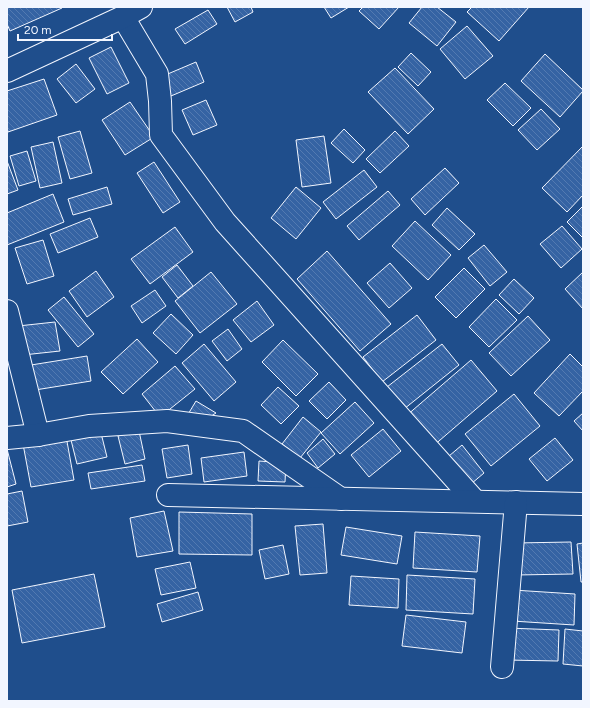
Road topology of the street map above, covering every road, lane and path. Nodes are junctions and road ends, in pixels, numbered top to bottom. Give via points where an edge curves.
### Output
1 (132, 12) edge
2 (7, 71) edge
3 (7, 311) edge
4 (38, 435) junction
5 (7, 438) edge
6 (168, 495) dead end
7 (341, 499) junction
8 (475, 501) junction
9 (516, 502) junction
10 (583, 504) edge
11 (502, 667) dead end

1 - 2 street
1 - 8 street via 157,74 161,135 225,222
3 - 4 street
4 - 5 street
4 - 7 street via 89,426 167,420 243,431
6 - 7 street
7 - 8 street
8 - 9 street
9 - 10 street
9 - 11 street

